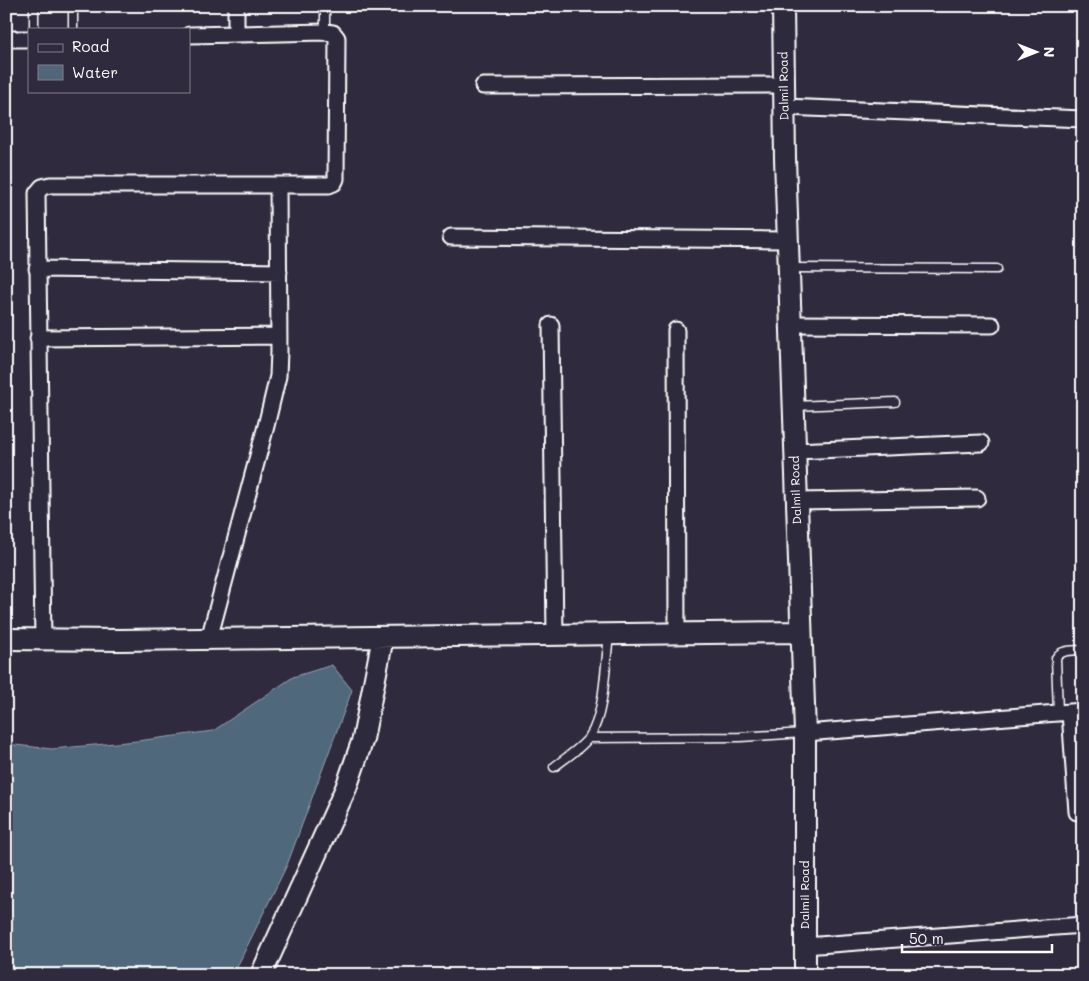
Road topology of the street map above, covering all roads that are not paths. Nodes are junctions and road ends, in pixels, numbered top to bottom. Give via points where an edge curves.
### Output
1 (34, 6) edge
2 (73, 6) edge
3 (236, 6) edge
4 (325, 6) edge
5 (783, 6) edge
6 (34, 28) edge
7 (73, 28) edge
8 (325, 32) junction
9 (236, 34) junction
10 (190, 35) edge
11 (6, 39) edge
12 (28, 39) edge
13 (784, 85) junction
14 (483, 86) dead end
15 (784, 107) junction
16 (1083, 119) edge
17 (278, 185) junction
18 (451, 237) dead end
19 (788, 240) junction
20 (789, 268) junction
21 (37, 269) junction
22 (997, 269) dead end
23 (279, 272) junction
24 (791, 324) junction
25 (551, 325) dead end
26 (992, 325) dead end
27 (676, 330) dead end
28 (279, 336) junction
29 (38, 338) junction
30 (895, 402) dead end
31 (793, 406) junction
32 (981, 443) dead end
33 (795, 451) junction
34 (977, 498) dead end
35 (797, 501) junction
36 (801, 632) junction
37 (677, 633) junction
38 (609, 634) junction
39 (555, 635) junction
40 (383, 637) junction
41 (6, 639) edge
42 (209, 639) junction
43 (43, 640) junction
44 (1083, 650) edge
45 (1070, 712) edge
46 (805, 733) junction
47 (589, 738) junction
48 (554, 767) dead end
49 (1083, 813) edge
50 (1083, 925) edge
51 (805, 946) junction
52 (262, 975) edge
53 (805, 975) edge

1 - 6 lane
2 - 7 lane
3 - 9 street
4 - 8 lane
5 - 13 street, Dalmil Road
8 - 9 street
8 - 17 street via 333,33 337,38 336,179 329,185
9 - 10 street
11 - 12 street
13 - 14 street
13 - 15 street, Dalmil Road
15 - 16 street
15 - 19 street, Dalmil Road
17 - 21 street via 42,187 36,193
17 - 23 street
18 - 19 street
19 - 20 street, Dalmil Road
20 - 22 lane
20 - 24 street, Dalmil Road
21 - 23 street
21 - 29 street
23 - 28 street
24 - 26 street
24 - 31 street, Dalmil Road
25 - 39 street
27 - 37 street
28 - 29 street
28 - 42 street via 278,376
29 - 43 street
30 - 31 lane
31 - 33 street, Dalmil Road
32 - 33 street
33 - 35 street, Dalmil Road
34 - 35 street
35 - 36 street, Dalmil Road
36 - 37 street
36 - 46 street, Dalmil Road
37 - 38 street
38 - 39 street
38 - 47 lane via 600,710
39 - 40 street
40 - 42 street
40 - 52 street via 364,739 346,788
41 - 43 street
42 - 43 street
44 - 45 lane via 1063,651 1056,658
45 - 46 street
45 - 49 street via 1077,812
46 - 47 lane
46 - 51 street, Dalmil Road
47 - 48 lane
50 - 51 street
51 - 53 street, Dalmil Road

